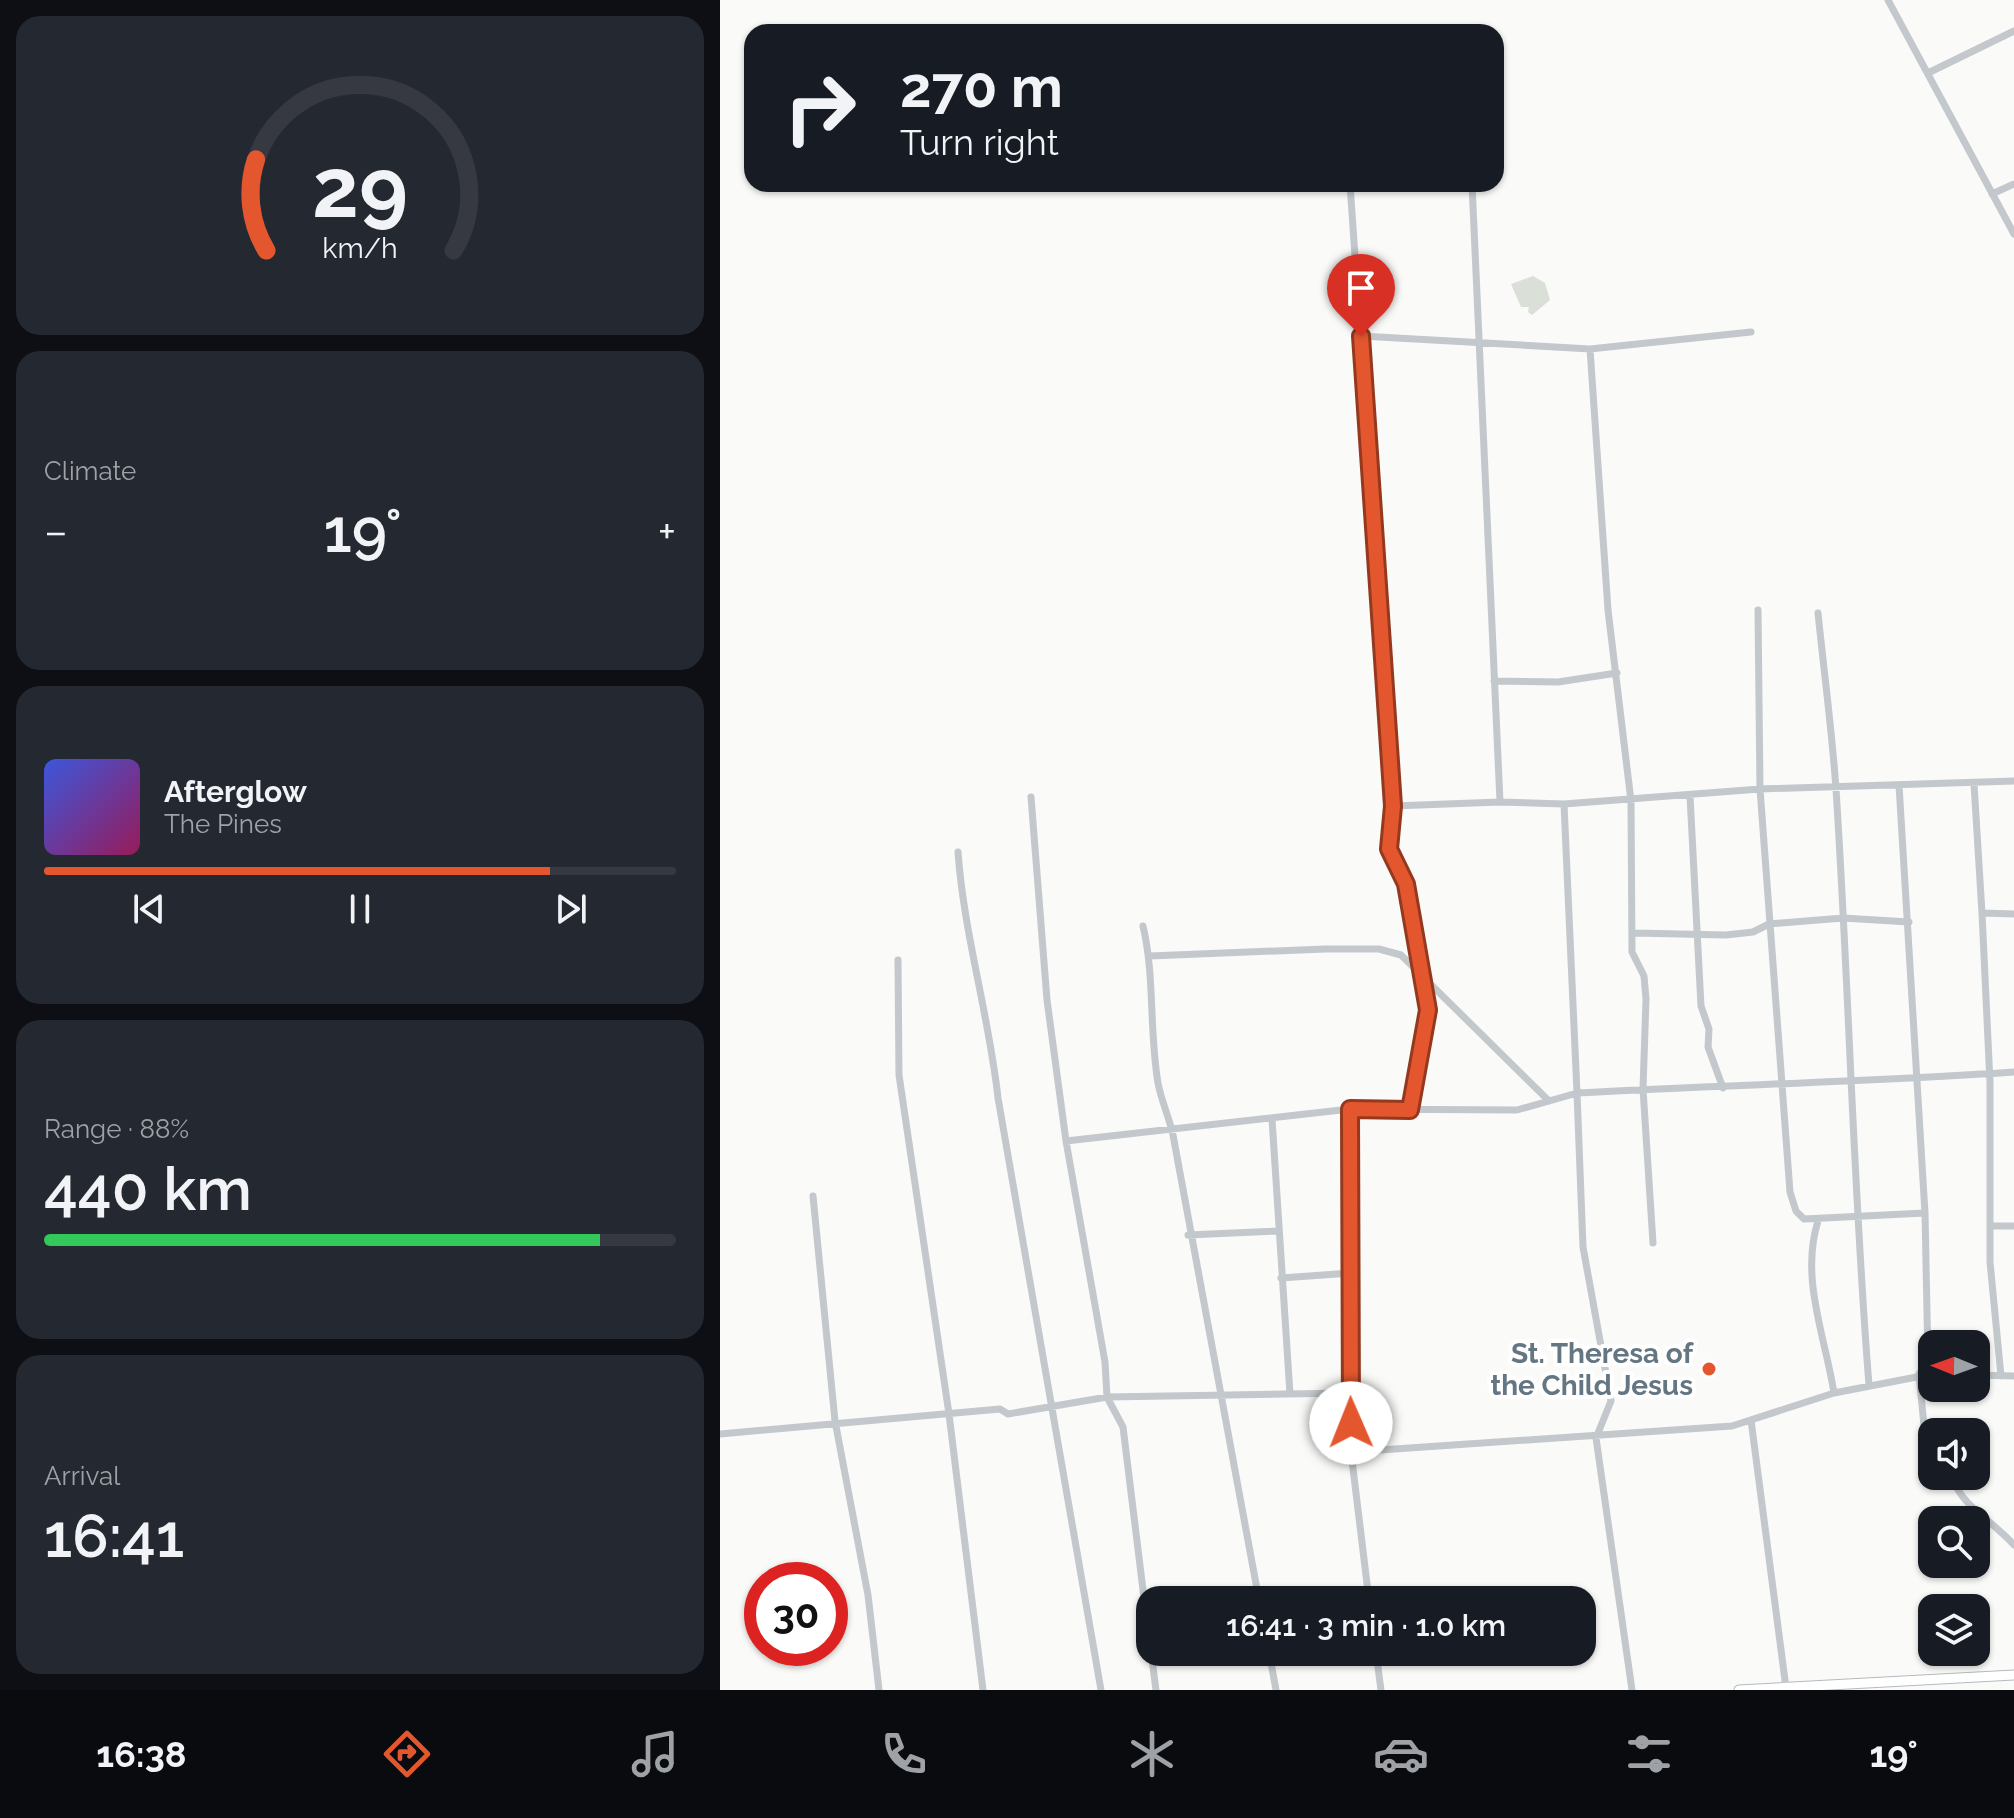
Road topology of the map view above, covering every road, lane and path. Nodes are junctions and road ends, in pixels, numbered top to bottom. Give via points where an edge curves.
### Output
1 (1888, 0) edge
2 (2014, 31) edge
3 (1928, 73) junction
4 (2014, 184) edge
5 (1351, 192) edge
6 (1472, 192) edge
7 (1992, 194) junction
8 (2014, 234) edge
9 (1751, 332) dead end
10 (1361, 336) junction
11 (1478, 345) junction
12 (1590, 349) junction
13 (1758, 610) dead end
14 (1818, 613) dead end
15 (1617, 673) junction
16 (1494, 681) junction
17 (2014, 781) edge
18 (1974, 784) junction
19 (1836, 785) junction
20 (1899, 785) junction
21 (1760, 789) junction
22 (1690, 796) junction
23 (1031, 797) dead end
24 (1631, 801) junction
25 (1500, 802) junction
26 (1564, 804) junction
27 (1393, 806) junction
28 (958, 852) dead end
29 (1982, 913) junction
30 (2014, 914) edge
31 (1843, 918) junction
32 (1909, 922) junction
33 (1769, 924) junction
34 (1143, 926) dead end
35 (1633, 933) junction
36 (1698, 935) junction
37 (1150, 956) junction
38 (898, 960) dead end
39 (1425, 979) junction
40 (2014, 1072) edge
41 (1990, 1074) junction
42 (1918, 1075) junction
43 (1852, 1080) junction
44 (1780, 1087) junction
45 (1723, 1088) junction
46 (1643, 1089) junction
47 (1577, 1093) junction
48 (1549, 1101) junction
49 (1350, 1109) junction
50 (1410, 1110) junction
51 (1272, 1119) junction
52 (1172, 1131) junction
53 (1066, 1141) junction
54 (813, 1196) dead end
55 (1925, 1213) junction
56 (1856, 1218) junction
57 (1818, 1221) junction
58 (1991, 1226) junction
59 (2014, 1226) edge
60 (1277, 1231) junction
61 (1188, 1235) junction
62 (1653, 1243) dead end
63 (1351, 1273) junction
64 (1281, 1278) junction
65 (1927, 1330) edge
66 (1918, 1374) edge
67 (1990, 1376) edge
68 (2001, 1376) junction
69 (2014, 1376) edge
70 (1869, 1385) junction
71 (1350, 1393) junction
72 (1834, 1393) junction
73 (1290, 1394) junction
74 (1221, 1395) junction
75 (1107, 1397) junction
76 (1051, 1407) junction
77 (949, 1414) junction
78 (1751, 1420) junction
79 (835, 1421) junction
80 (720, 1434) edge
81 (1596, 1438) junction
82 (1351, 1452) junction
83 (1956, 1490) edge
84 (2014, 1545) edge
85 (1142, 1586) edge
86 (1256, 1586) edge
87 (1367, 1586) edge
88 (1152, 1666) edge
89 (1272, 1666) edge
90 (1378, 1666) edge
91 (2014, 1675) edge
92 (1937, 1685) edge
93 (1786, 1688) junction
94 (1810, 1688) edge
95 (879, 1690) edge
96 (983, 1690) edge
97 (1101, 1690) edge
98 (1156, 1690) edge
99 (1276, 1690) edge
100 (1381, 1690) edge
101 (1632, 1690) edge
102 (1739, 1690) edge

1 - 3 street
2 - 3 street
3 - 7 street
4 - 7 street
5 - 10 street
6 - 11 street
7 - 8 street
9 - 12 street
10 - 11 street
10 - 27 street
11 - 12 street
11 - 16 street
12 - 15 street
13 - 21 street
14 - 19 street
15 - 16 street via 1558,682
15 - 24 street
16 - 25 street
17 - 18 street
18 - 20 street
18 - 29 street
19 - 20 street
19 - 21 street
19 - 31 street
20 - 32 street
21 - 22 street
21 - 33 street
22 - 24 street
22 - 36 street
23 - 53 street via 1047,1000
24 - 26 street
24 - 35 street
25 - 26 street
25 - 27 street
26 - 47 street
27 - 39 street via 1389,849 1406,884
28 - 76 street
29 - 30 street
29 - 41 street
31 - 32 street
31 - 33 street
31 - 43 street
32 - 42 street
33 - 36 street via 1753,932
33 - 44 street
34 - 37 street
35 - 36 street
35 - 46 street via 1632,952 1644,976 1646,999
36 - 45 street via 1701,1006
37 - 39 street via 1379,949 1401,955
37 - 52 street via 1158,1085
38 - 77 street via 899,1075
39 - 48 street
39 - 50 street via 1428,1010
40 - 41 street
41 - 42 street
41 - 58 street
42 - 43 street
42 - 55 street
43 - 44 street
43 - 56 street
44 - 45 street
44 - 57 street via 1790,1192 1796,1211
45 - 46 street
46 - 47 street
46 - 62 street
47 - 48 street
47 - 81 street via 1583,1247 1611,1401
48 - 50 street via 1517,1110
49 - 50 street
49 - 51 street
49 - 63 street
51 - 52 street
51 - 60 street
52 - 53 street
52 - 61 street
53 - 75 street
54 - 79 street
55 - 56 street
55 - 65 street
56 - 57 street
56 - 70 street
57 - 72 street via 1812,1282
58 - 59 street
58 - 68 street
60 - 61 street
60 - 64 street
61 - 74 street
63 - 64 street
63 - 71 street
64 - 73 street
66 - 70 street
67 - 68 street
68 - 69 street
70 - 72 street
71 - 73 street
71 - 82 street
72 - 78 street
73 - 74 street
74 - 75 street
74 - 86 street
75 - 76 street
75 - 85 street via 1123,1427
76 - 77 street via 1008,1414 1000,1409
76 - 97 street
77 - 79 street
77 - 96 street
78 - 81 street
78 - 93 street
79 - 80 street
79 - 95 street via 868,1595
81 - 82 street
81 - 101 street
82 - 87 street
83 - 84 street
88 - 98 street
89 - 99 street
90 - 100 street
91 - 92 main road
92 - 94 main road
93 - 94 main road
93 - 102 main road

